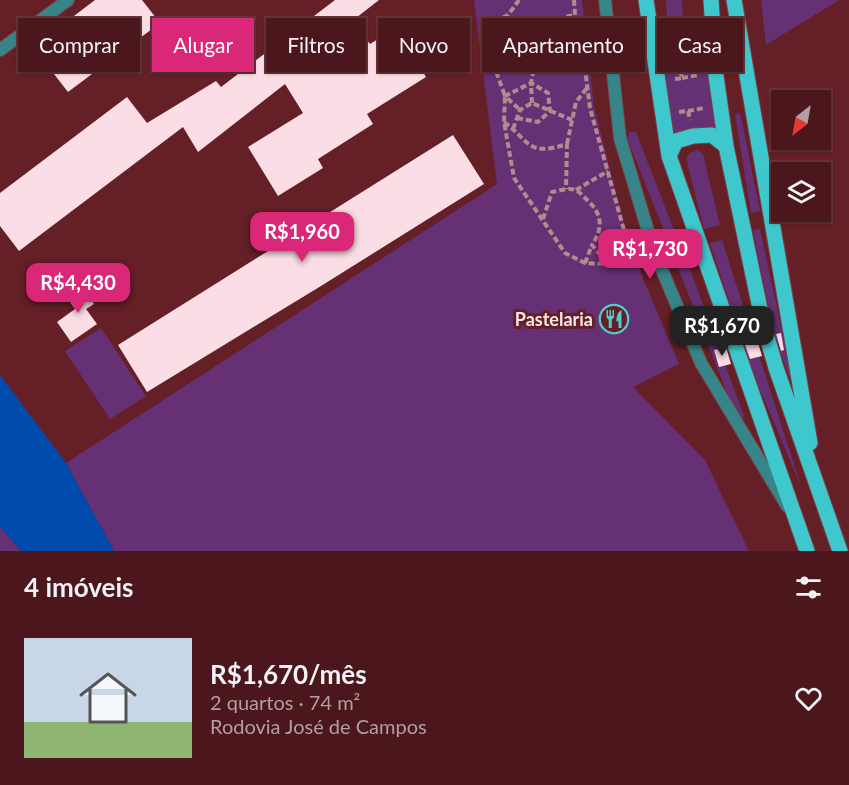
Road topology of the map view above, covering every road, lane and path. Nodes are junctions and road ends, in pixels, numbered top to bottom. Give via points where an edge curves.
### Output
1 (68, 0) edge
2 (519, 0) edge
3 (574, 0) edge
4 (605, 0) edge
5 (645, 0) edge
6 (711, 0) edge
7 (734, 0) edge
8 (502, 18) edge
9 (565, 18) edge
10 (712, 18) edge
11 (651, 42) junction
12 (657, 47) edge
13 (0, 50) edge
14 (496, 72) edge
15 (533, 72) edge
16 (585, 72) edge
17 (681, 72) edge
18 (716, 72) edge
19 (682, 78) junction
20 (670, 80) dead end
21 (531, 83) junction
22 (701, 86) dead end
23 (587, 88) junction
24 (504, 96) junction
25 (674, 102) dead end
26 (532, 103) junction
27 (705, 107) dead end
28 (520, 110) junction
29 (550, 111) junction
30 (688, 111) junction
31 (517, 118) junction
32 (572, 120) junction
33 (504, 122) junction
34 (513, 129) junction
35 (693, 136) junction
36 (567, 144) junction
37 (726, 146) junction
38 (669, 156) junction
39 (608, 171) junction
40 (566, 189) junction
41 (576, 190) junction
42 (543, 220) junction
43 (592, 245) junction
44 (585, 263) junction
45 (609, 264) junction
46 (817, 488) junction
47 (797, 524) junction
48 (807, 551) edge
49 (840, 551) edge

1 - 13 street
2 - 8 path
3 - 9 path via 575,15
4 - 47 street via 620,138 654,251 701,363
5 - 11 main road
6 - 10 main road
7 - 46 main road
11 - 12 main road
11 - 38 main road
14 - 24 path
15 - 21 path
16 - 23 path
17 - 19 path
18 - 37 main road
19 - 20 path
19 - 22 path via 698,75
21 - 24 path
21 - 26 path
21 - 29 path via 549,93
23 - 32 path via 576,102
23 - 39 path
24 - 28 path
24 - 33 path
25 - 30 path via 677,113
26 - 28 path
26 - 29 path
27 - 30 path
28 - 31 path
29 - 31 path via 538,122
29 - 32 path
30 - 35 path
31 - 34 path
32 - 36 path
33 - 34 path
33 - 42 path via 514,178
34 - 36 path via 530,147 550,150
35 - 37 main road via 712,135
35 - 38 main road via 676,141
36 - 40 path
37 - 46 main road via 763,323
38 - 47 main road
39 - 41 path
39 - 45 path via 634,258
40 - 41 path
40 - 42 path via 552,192
41 - 43 path via 594,206 599,219 600,233
42 - 44 path via 565,253
43 - 44 path
43 - 45 path
44 - 45 path
46 - 49 main road
47 - 48 main road

